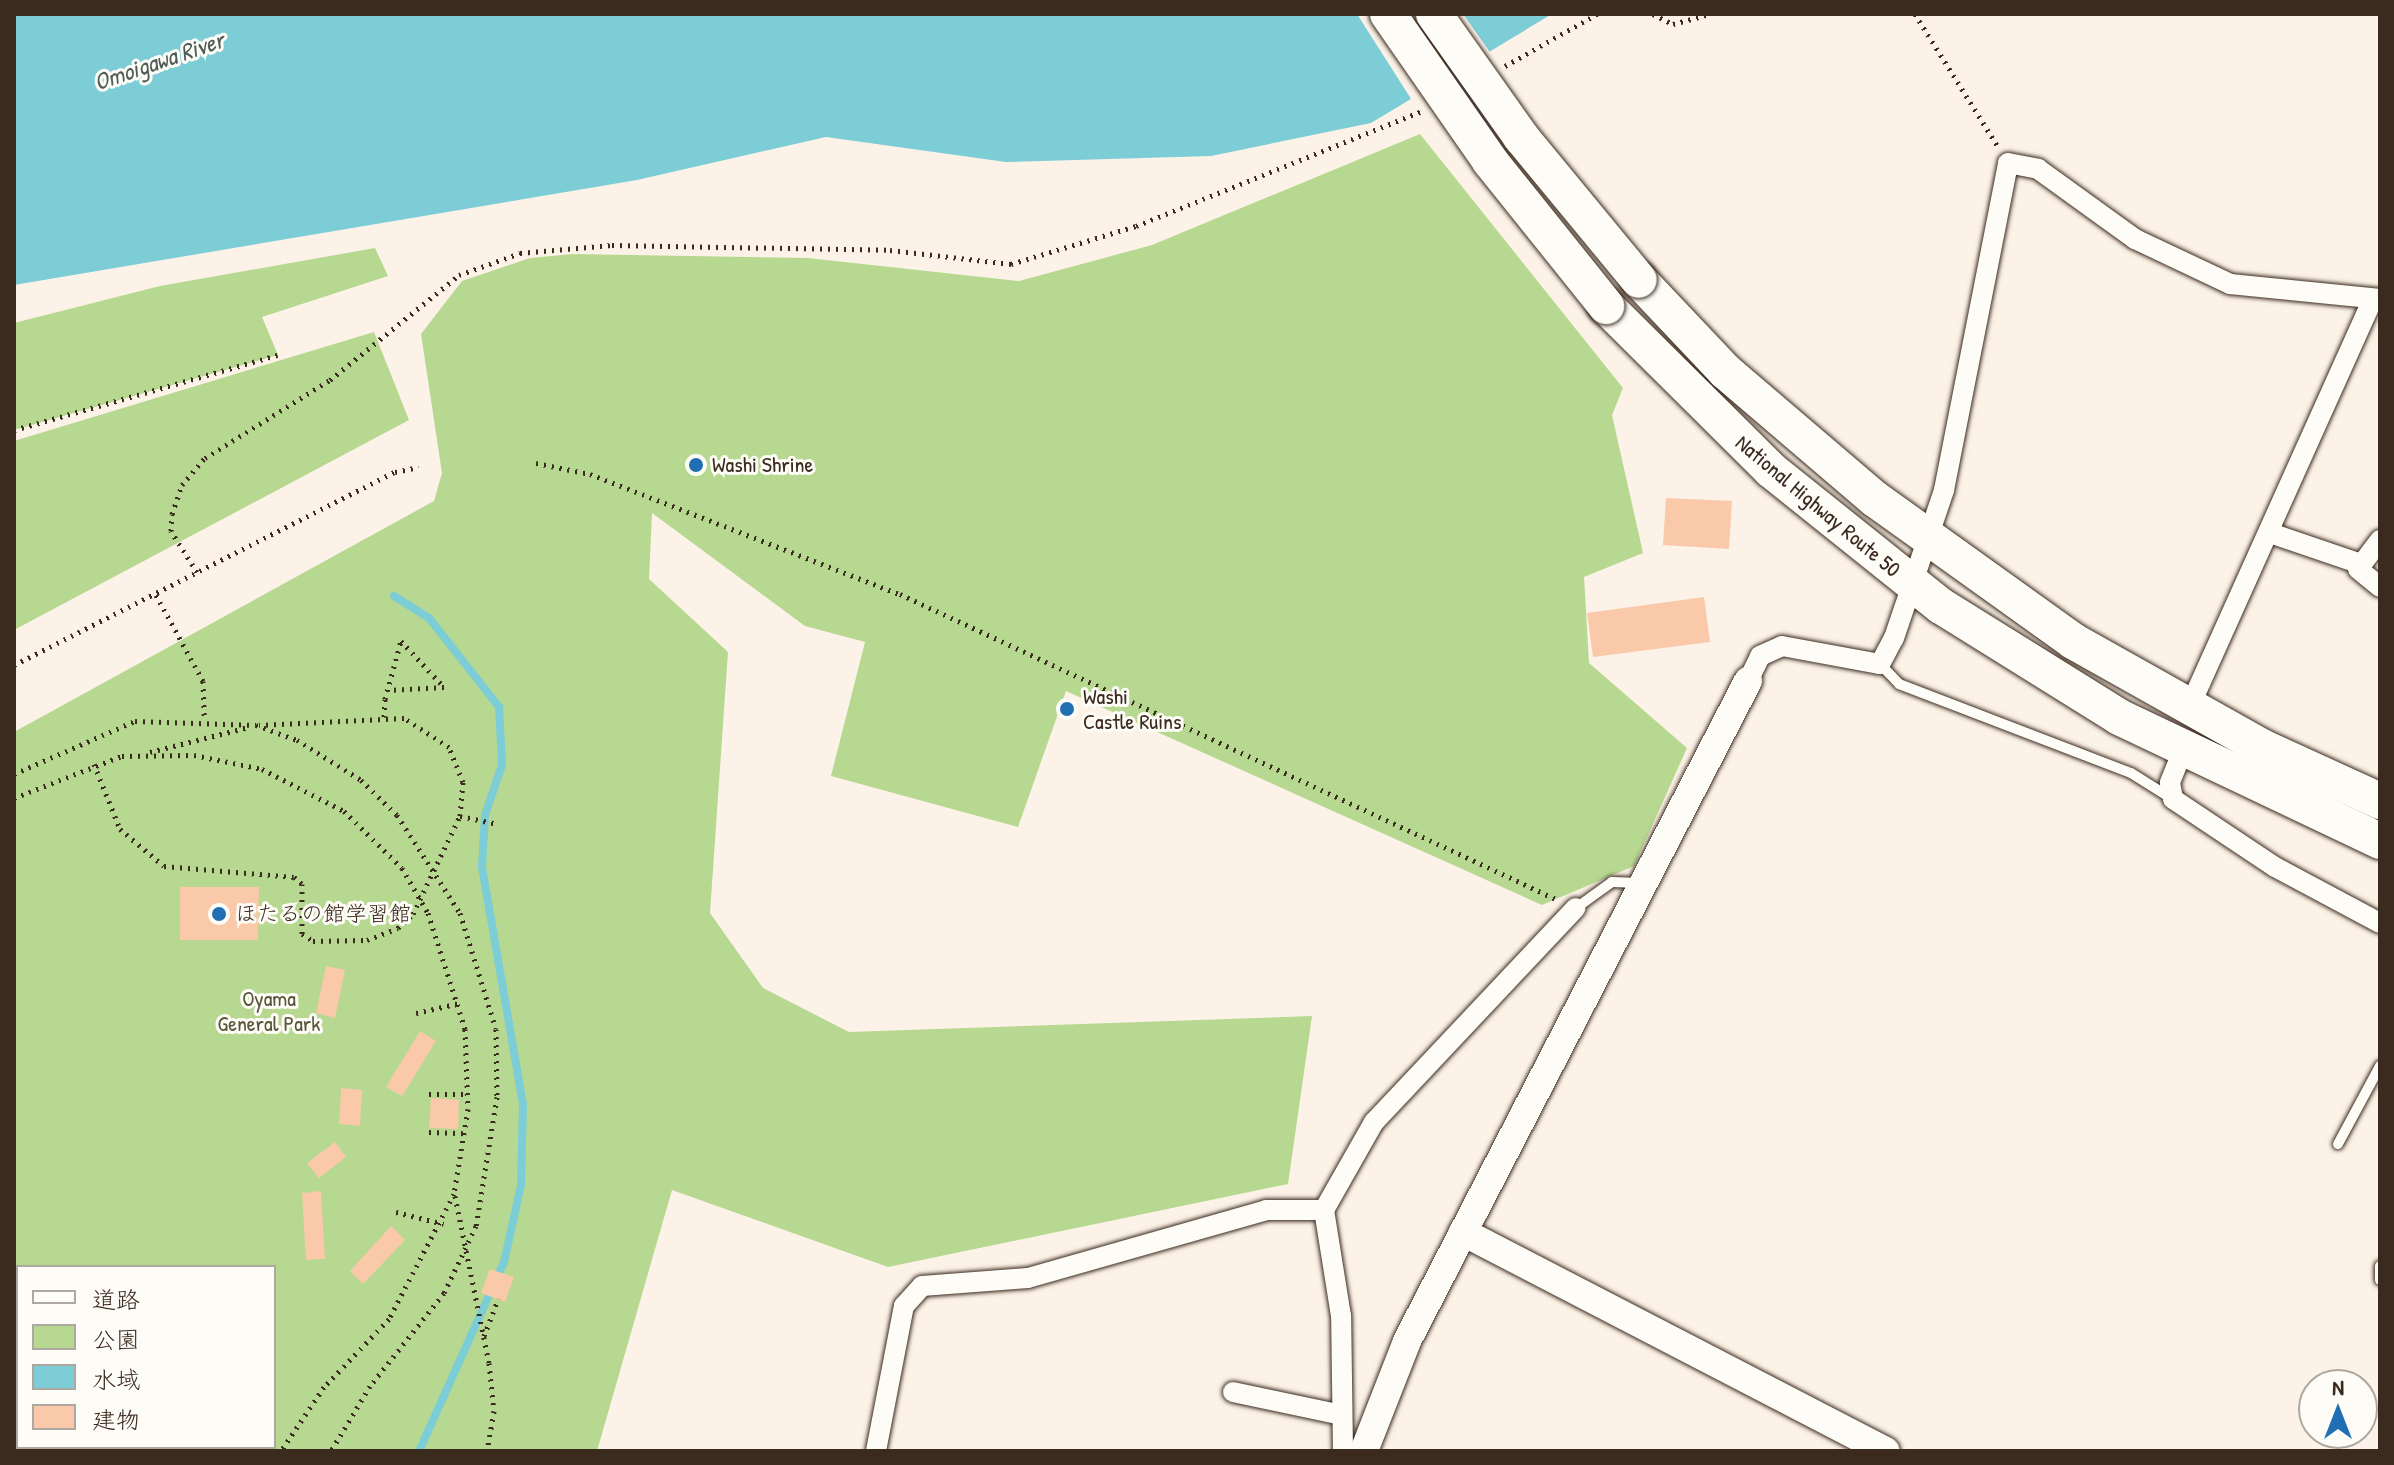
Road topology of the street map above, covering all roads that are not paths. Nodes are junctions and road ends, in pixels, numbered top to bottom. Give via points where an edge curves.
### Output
1 (1388, 14) edge
2 (1434, 14) edge
3 (2377, 299) edge
4 (2273, 534) junction
5 (1930, 539) junction
6 (2380, 540) edge
7 (2361, 564) junction
8 (1914, 587) junction
9 (2380, 587) edge
10 (1880, 664) junction
11 (1748, 681) joint
12 (2204, 716) junction
13 (2183, 750) junction
14 (2380, 777) edge
15 (2173, 799) junction
16 (2380, 801) edge
17 (2325, 819) junction
18 (2380, 841) edge
19 (2380, 869) edge
20 (1647, 884) junction
21 (1576, 908) joint
22 (2380, 923) edge
23 (2380, 1066) edge
24 (2377, 1079) edge
25 (2338, 1144) dead end
26 (1324, 1210) junction
27 (1463, 1232) junction
28 (2380, 1266) edge
29 (2380, 1280) edge
30 (1233, 1392) dead end
31 (1342, 1415) junction
32 (876, 1451) edge
33 (1343, 1451) edge
34 (1364, 1451) edge
35 (1886, 1451) edge

1 - 8 highway, National Highway Route 50, bridge via 1490,161 1606,306 1771,470
2 - 5 highway, National Highway Route 50, bridge via 1521,137 1639,280 1725,371
3 - 4 street via 2278,504
3 - 5 street via 2230,284 2135,239 2038,169 2008,163
4 - 7 street
4 - 12 street
5 - 8 street
5 - 12 highway, National Highway Route 50 via 2073,641
6 - 7 street
7 - 9 street via 2359,574
8 - 10 street
8 - 13 highway, National Highway Route 50 via 2037,670
10 - 11 street via 1782,646 1760,656
10 - 15 lane via 1899,684 2131,773
11 - 20 street
12 - 14 highway
12 - 16 highway, National Highway Route 50
13 - 15 street via 2170,783
13 - 17 highway, National Highway Route 50
15 - 22 street via 2275,867
17 - 18 highway, National Highway Route 50
17 - 19 highway
20 - 21 lane via 1612,882
20 - 27 street
21 - 26 street via 1374,1122
23 - 24 lane
24 - 25 lane
26 - 31 street via 1341,1316
26 - 32 street via 1266,1210 1028,1278 922,1286 904,1306
27 - 34 street via 1407,1341
27 - 35 street
28 - 29 lane
30 - 31 street
31 - 33 street

